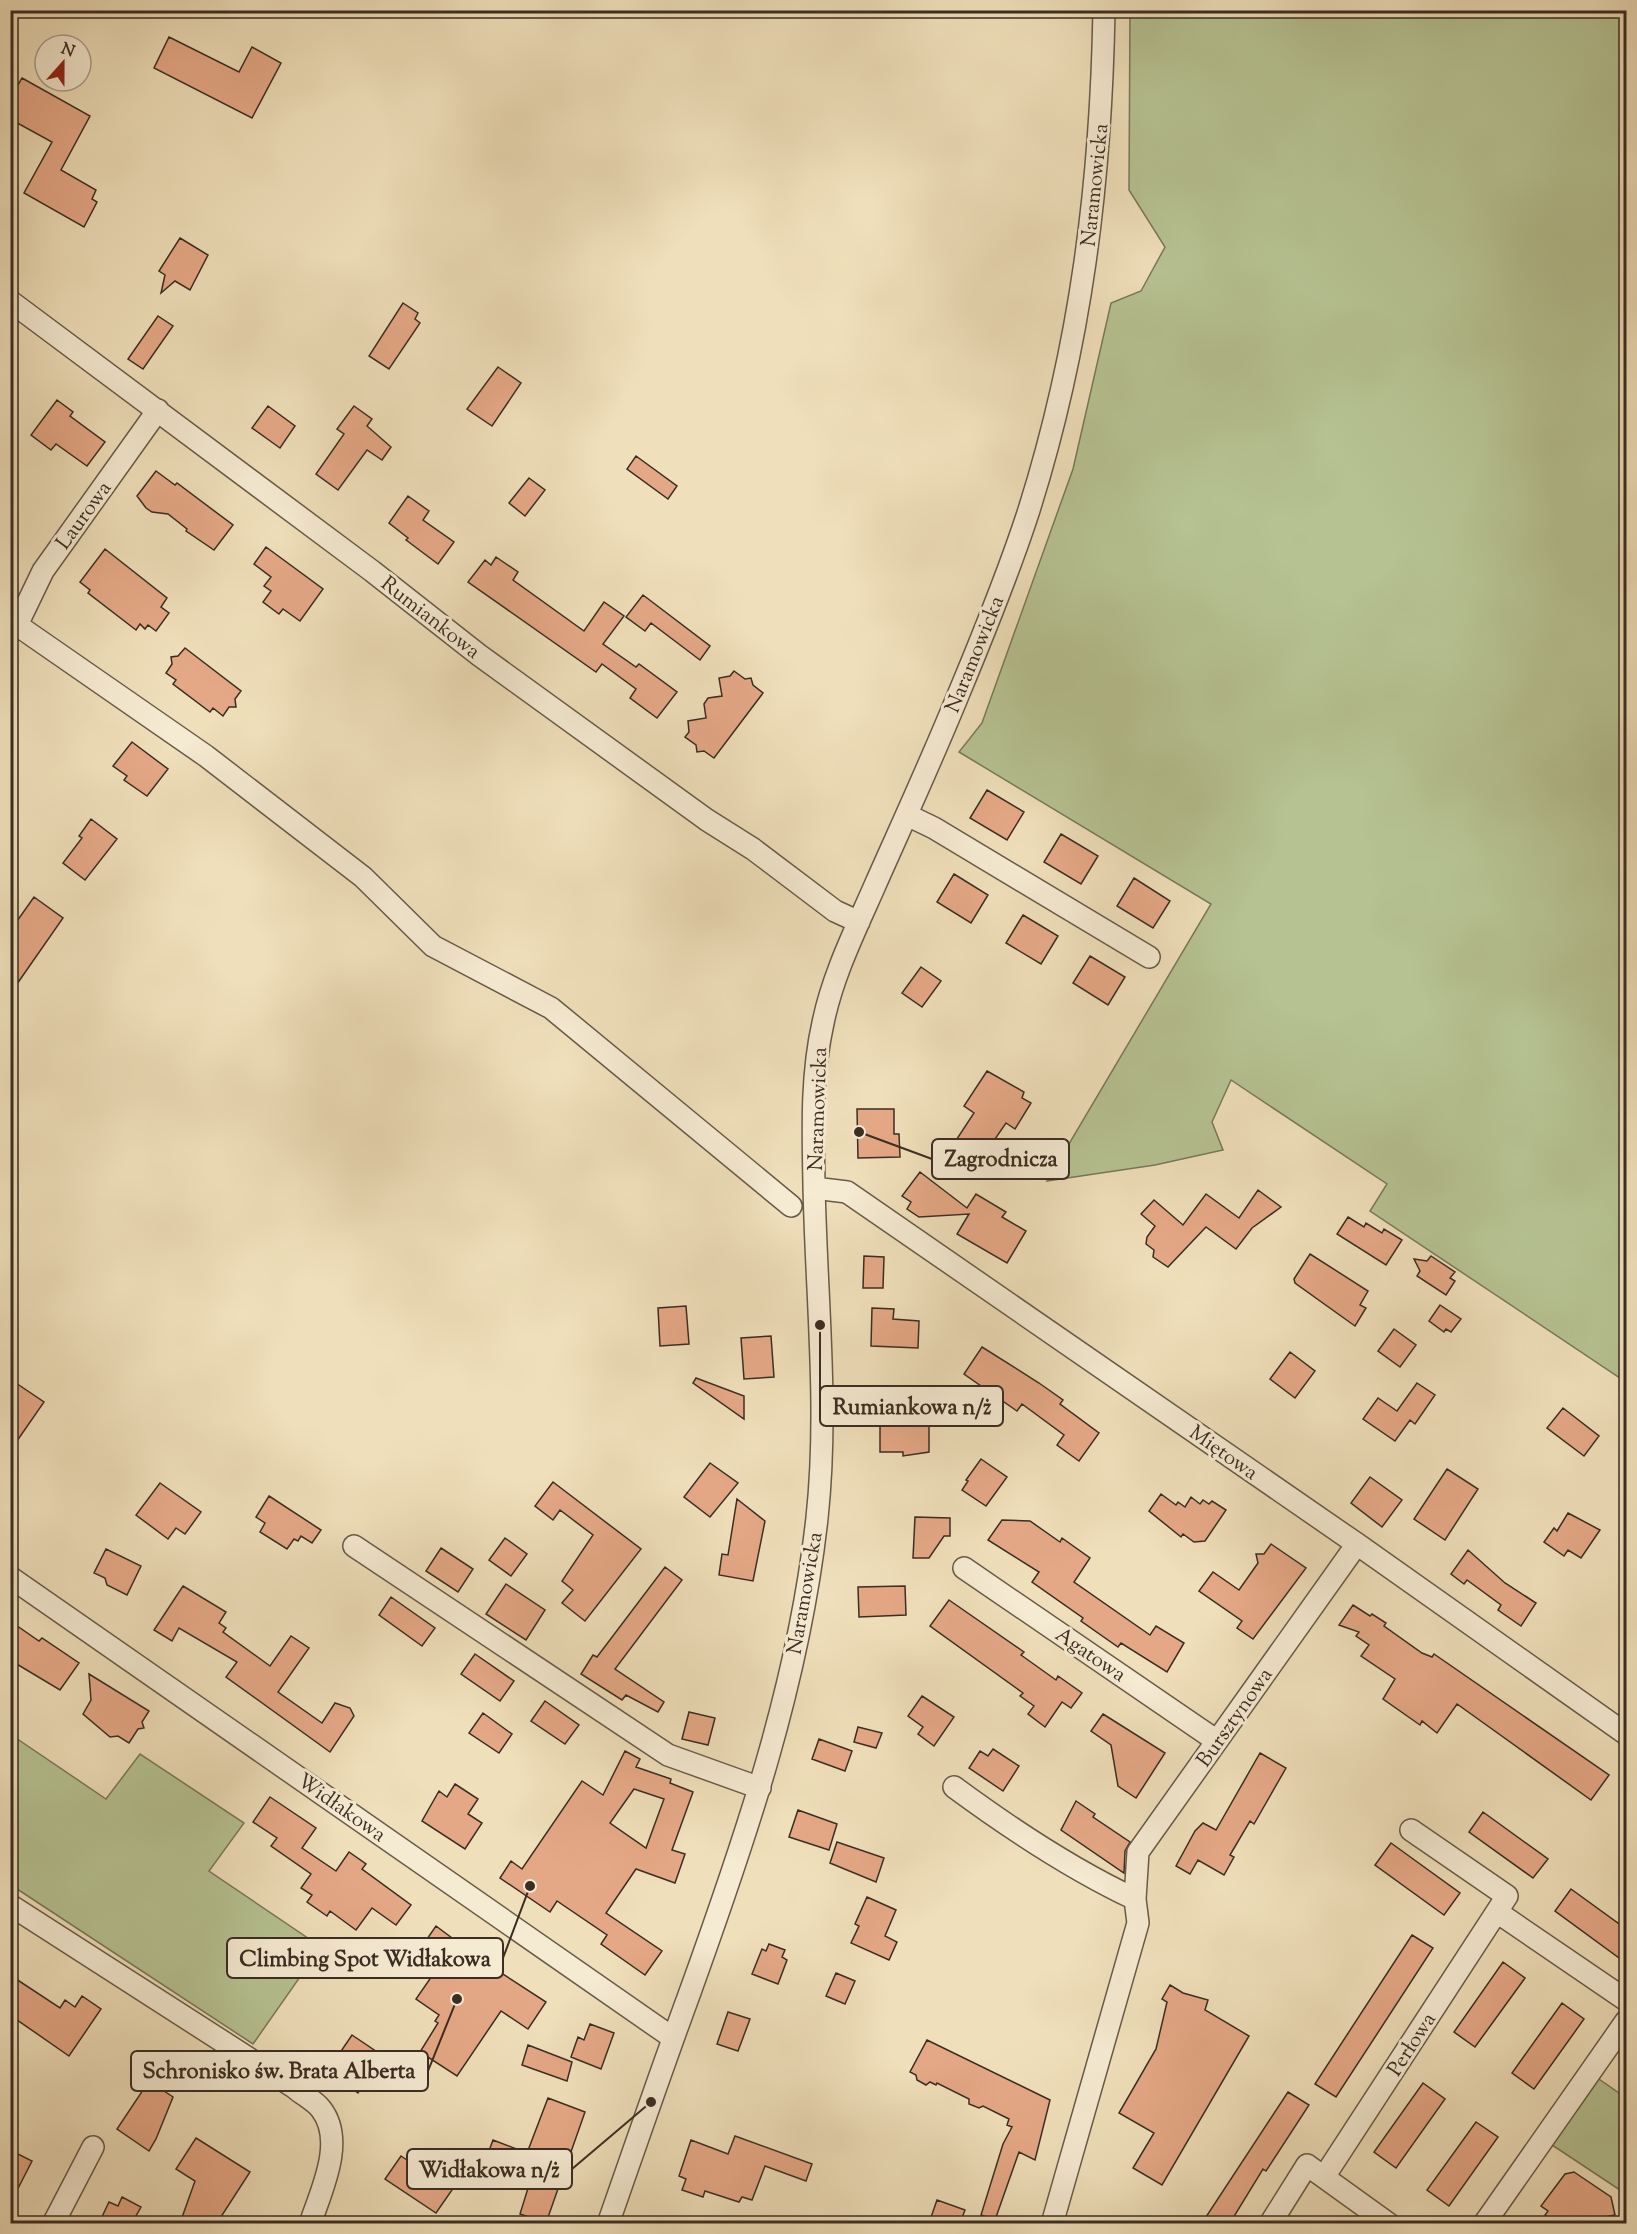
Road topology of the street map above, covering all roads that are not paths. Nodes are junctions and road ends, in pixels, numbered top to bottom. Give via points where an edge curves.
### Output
1 (1104, 10) edge
2 (10, 301) edge
3 (158, 410) junction
4 (14, 629) edge
5 (906, 815) junction
6 (859, 922) junction
7 (1149, 957) dead end
8 (814, 1188) junction
9 (792, 1206) dead end
10 (1357, 1544) junction
11 (354, 1546) dead end
12 (964, 1568) dead end
13 (10, 1576) edge
14 (1626, 1734) edge
15 (1217, 1741) junction
16 (954, 1787) dead end
17 (760, 1788) junction
18 (1411, 1830) dead end
19 (1135, 1899) junction
20 (10, 1905) edge
21 (1497, 1912) junction
22 (1626, 2000) edge
23 (1626, 2021) edge
24 (673, 2038) junction
25 (93, 2147) dead end
26 (1324, 2177) junction
27 (53, 2223) edge
28 (310, 2223) edge
29 (608, 2223) edge
30 (1052, 2223) edge
31 (1270, 2223) edge
32 (1389, 2223) edge
33 (1484, 2223) edge

1 - 5 street, Naramowicka via 1096,191 1075,332 1054,424 1010,563
2 - 3 street, Rumiankowa
3 - 4 street, Laurowa via 43,571
3 - 6 street, Rumiankowa via 478,655 835,911
4 - 9 street, Laurowa via 206,756 363,877 433,946 551,1008
5 - 6 street, Naramowicka
5 - 7 street
6 - 8 street, Naramowicka via 833,985 819,1042 813,1102
8 - 10 street, Miętowa via 847,1192
8 - 17 street, Naramowicka via 821,1374 818,1513 794,1658
10 - 14 street, Miętowa
10 - 15 street, Bursztynowa
11 - 17 street via 668,1755
12 - 15 street, Agatowa
13 - 24 street, Widłakowa
15 - 19 street, Bursztynowa via 1138,1852
16 - 19 street via 1097,1881
17 - 24 street, Naramowicka
18 - 21 street via 1507,1896
19 - 30 street, Bursztynowa via 1138,1923
20 - 28 street via 295,2088 321,2109 332,2148
21 - 22 street
21 - 26 street, Perłowa
23 - 33 street
24 - 29 street, Naramowicka
25 - 27 street
26 - 31 street via 1307,2164
26 - 32 street

